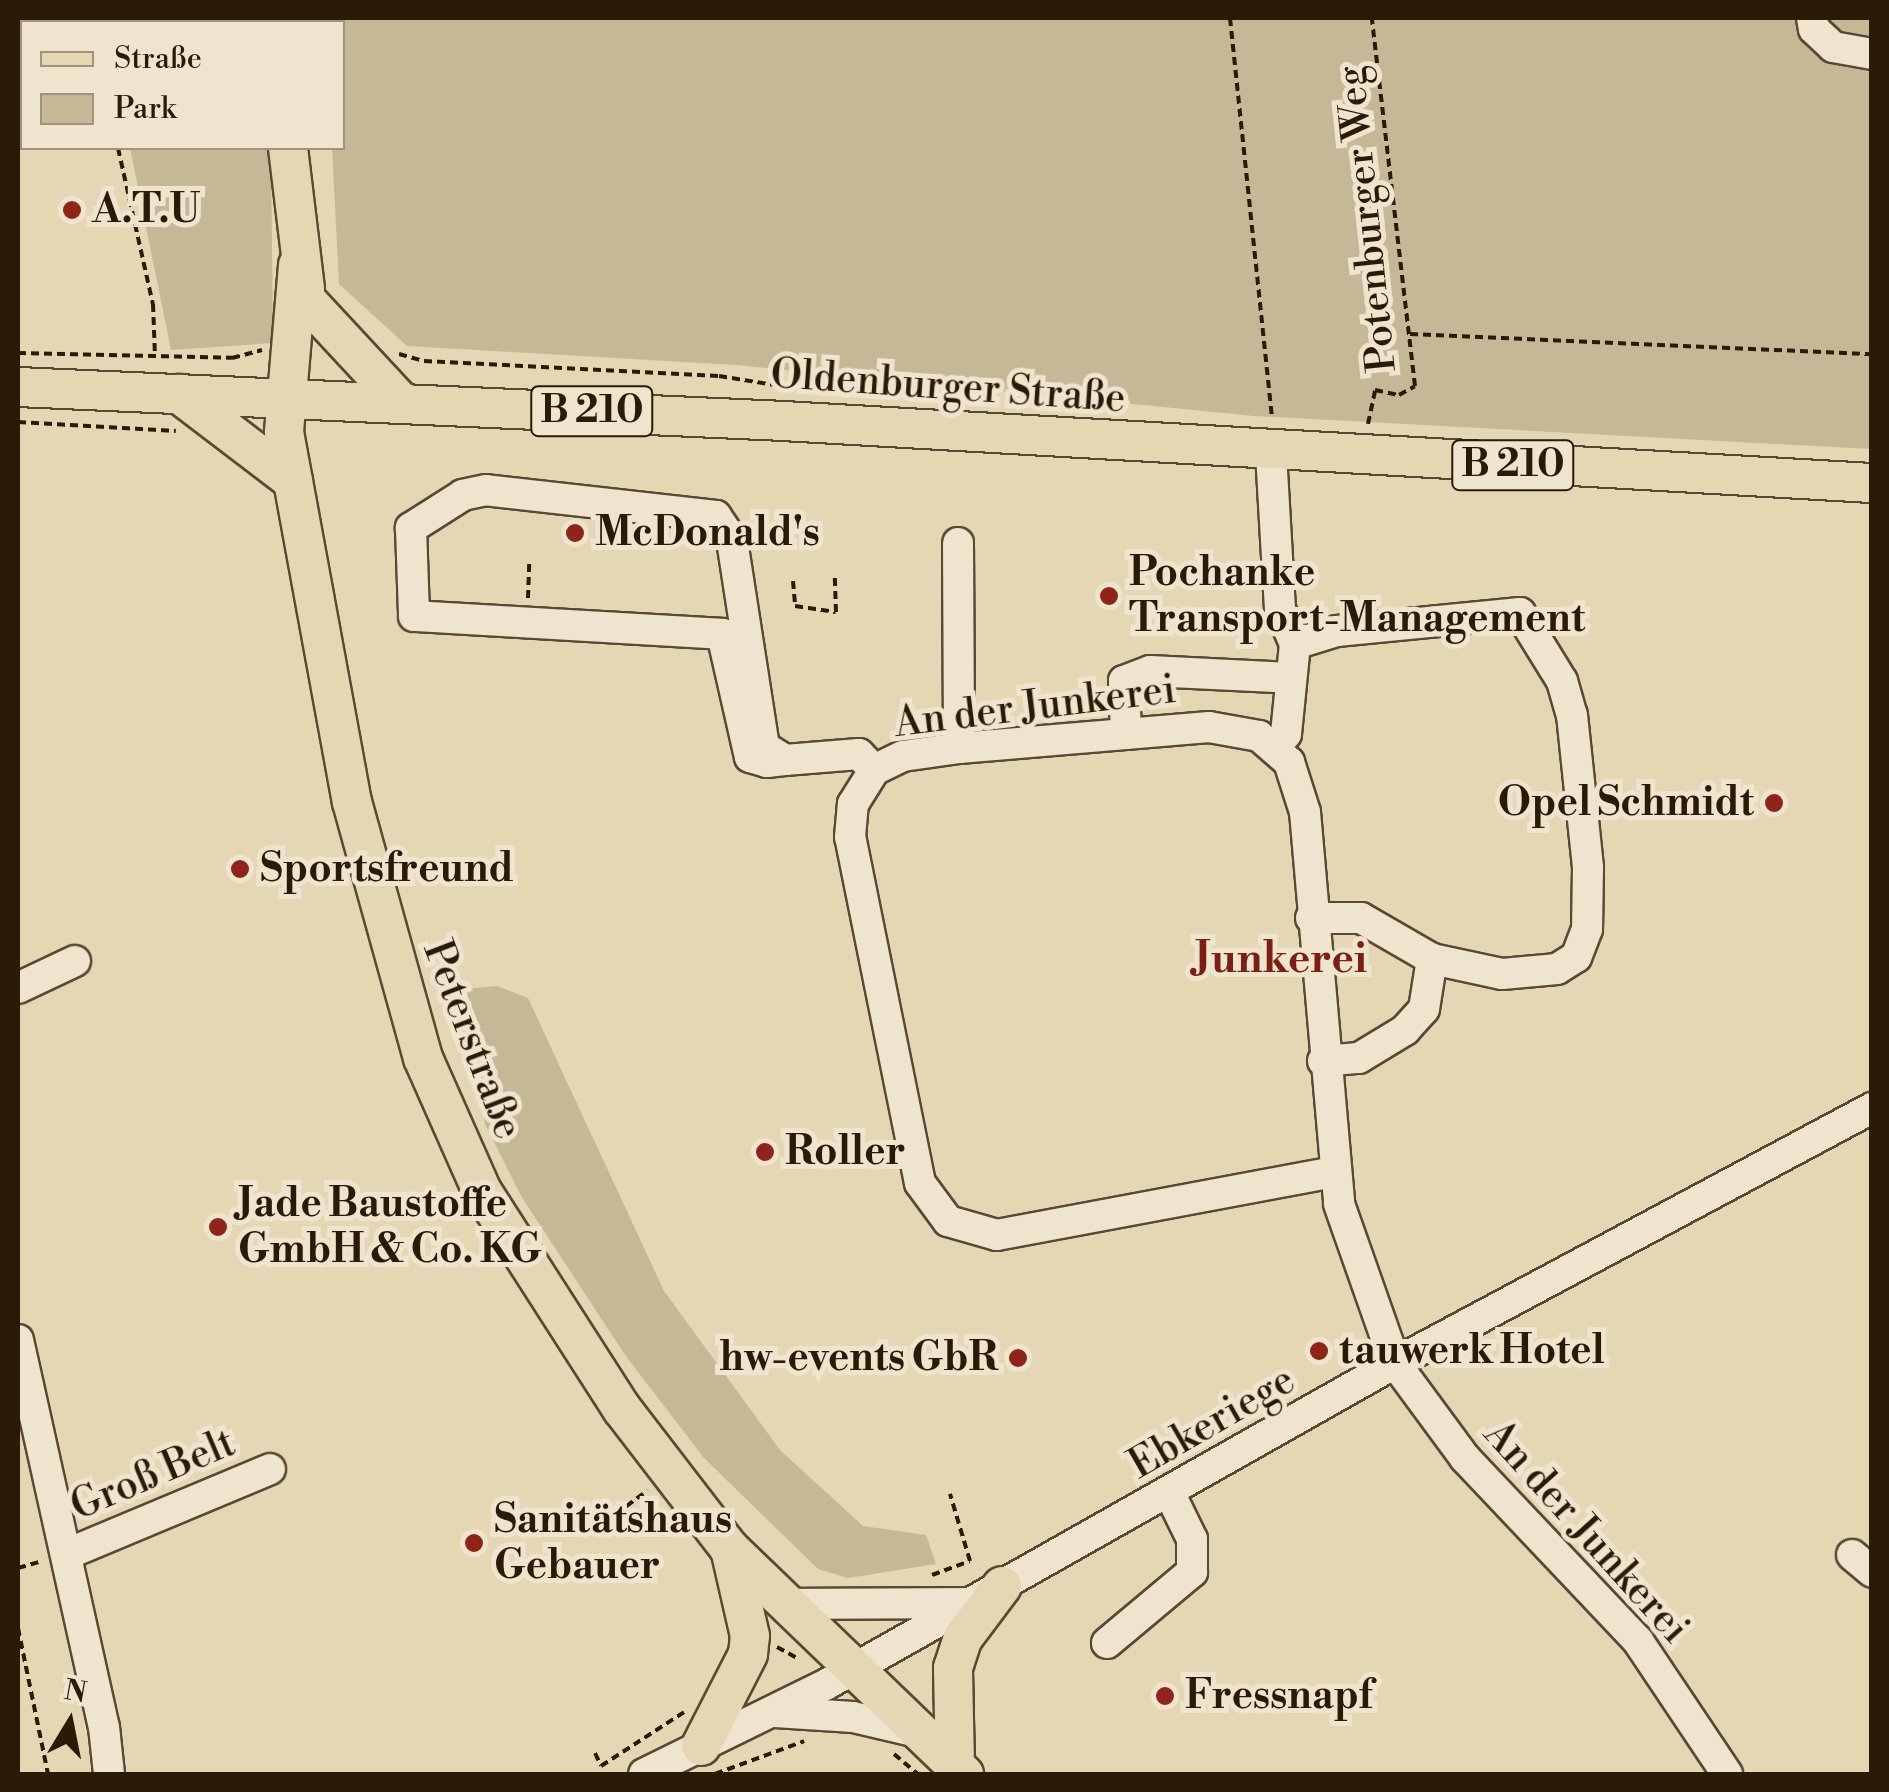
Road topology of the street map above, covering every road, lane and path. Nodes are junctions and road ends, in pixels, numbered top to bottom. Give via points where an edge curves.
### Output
1 (1230, 18) edge
2 (1372, 18) edge
3 (1812, 18) edge
4 (1872, 54) edge
5 (118, 150) edge
6 (288, 150) edge
7 (298, 265) junction
8 (309, 303) junction
9 (1410, 334) junction
10 (18, 352) edge
11 (1872, 354) edge
12 (18, 388) edge
13 (178, 394) junction
14 (297, 398) junction
15 (401, 402) junction
16 (1367, 433) dead end
17 (1272, 440) junction
18 (293, 481) junction
19 (1872, 484) edge
20 (305, 526) junction
21 (958, 543) dead end
22 (530, 560) dead end
23 (834, 577) dead end
24 (793, 581) dead end
25 (526, 623) junction
26 (1295, 644) junction
27 (1291, 678) junction
28 (1126, 734) junction
29 (1275, 747) junction
30 (960, 748) junction
31 (785, 760) junction
32 (874, 770) junction
33 (1311, 918) junction
34 (1432, 958) junction
35 (75, 961) dead end
36 (18, 988) edge
37 (1323, 1061) junction
38 (1872, 1108) edge
39 (1334, 1172) junction
40 (18, 1340) edge
41 (1395, 1363) junction
42 (270, 1469) dead end
43 (641, 1474) dead end
44 (651, 1488) junction
45 (1170, 1494) junction
46 (660, 1503) dead end
47 (541, 1522) dead end
48 (730, 1549) junction
49 (67, 1554) junction
50 (988, 1595) junction
51 (786, 1604) junction
52 (18, 1628) edge
53 (750, 1636) junction
54 (1108, 1643) dead end
55 (840, 1677) junction
56 (692, 1704) dead end
57 (772, 1712) junction
58 (920, 1733) junction
59 (806, 1740) dead end
60 (594, 1753) dead end
61 (708, 1760) edge
62 (959, 1770) edge
63 (48, 1774) edge
64 (109, 1774) edge
65 (644, 1774) edge
66 (1726, 1774) edge

1 - 17 path
2 - 9 path, Potenburger Weg
3 - 4 street via 1833,47
5 - 10 path via 153,304 154,356
6 - 7 main road
7 - 8 main road
7 - 14 main road
8 - 14 main road
8 - 15 main road
9 - 11 path
9 - 16 path, Potenburger Weg via 1415,386 1399,395 1375,390
12 - 13 main road, Oldenburger Straße / B 210
13 - 14 main road, Oldenburger Straße / B 210
13 - 18 main road
14 - 15 main road, Oldenburger Straße / B 210
14 - 18 main road, Peterstraße
14 - 20 main road, Peterstraße
15 - 17 main road, Oldenburger Straße / B 210
17 - 19 main road, Oldenburger Straße / B 210
17 - 26 street via 1280,609
18 - 20 main road, Peterstraße
20 - 48 main road, Peterstraße via 352,802 423,1058 482,1191 546,1298
21 - 30 street
22 - 25 path
23 - 24 path via 836,612 795,606
25 - 31 street via 722,634 744,748 758,760
25 - 31 street via 414,616 407,554 418,518 486,490 706,510 732,540 764,747
26 - 27 street
26 - 34 street via 1336,631 1520,613 1562,681 1572,715 1588,868 1587,929 1576,957 1556,968 1502,974
27 - 28 street via 1150,671 1124,681
27 - 29 street via 1286,734
28 - 29 street, An der Junkerei via 1238,728
28 - 30 street, An der Junkerei
29 - 33 street, An der Junkerei via 1297,778 1305,812
30 - 32 street, An der Junkerei via 902,756
31 - 32 street via 858,754
32 - 39 street, An der Junkerei via 853,804 850,836 920,1183 948,1220 997,1236
33 - 34 street via 1361,918
33 - 37 street, An der Junkerei
34 - 37 street via 1424,1009 1405,1030 1359,1058
35 - 36 street
37 - 39 street, An der Junkerei
38 - 41 street, Ebkeriege
39 - 41 street, An der Junkerei via 1347,1237
40 - 49 street, Groß Belt
41 - 45 street, Ebkeriege
41 - 66 street, An der Junkerei via 1466,1458 1638,1641
42 - 49 street, Groß Belt
43 - 44 path
44 - 46 path
44 - 47 path via 616,1514 572,1508
45 - 50 street, Ebkeriege
45 - 54 street via 1192,1539 1192,1572
48 - 51 main road, Peterstraße
48 - 53 main road
49 - 64 street, Groß Belt
50 - 51 street
50 - 55 street, Ebkeriege
50 - 62 main road via 953,1668
51 - 55 main road, Peterstraße
52 - 63 path
53 - 55 path
53 - 61 main road
55 - 57 street, Ebkeriege
55 - 58 main road, Peterstraße
56 - 60 path via 601,1766
57 - 58 street via 853,1717
57 - 61 street, Ebkeriege
58 - 62 main road, Peterstraße
59 - 61 path
61 - 65 street, Ebkeriege

